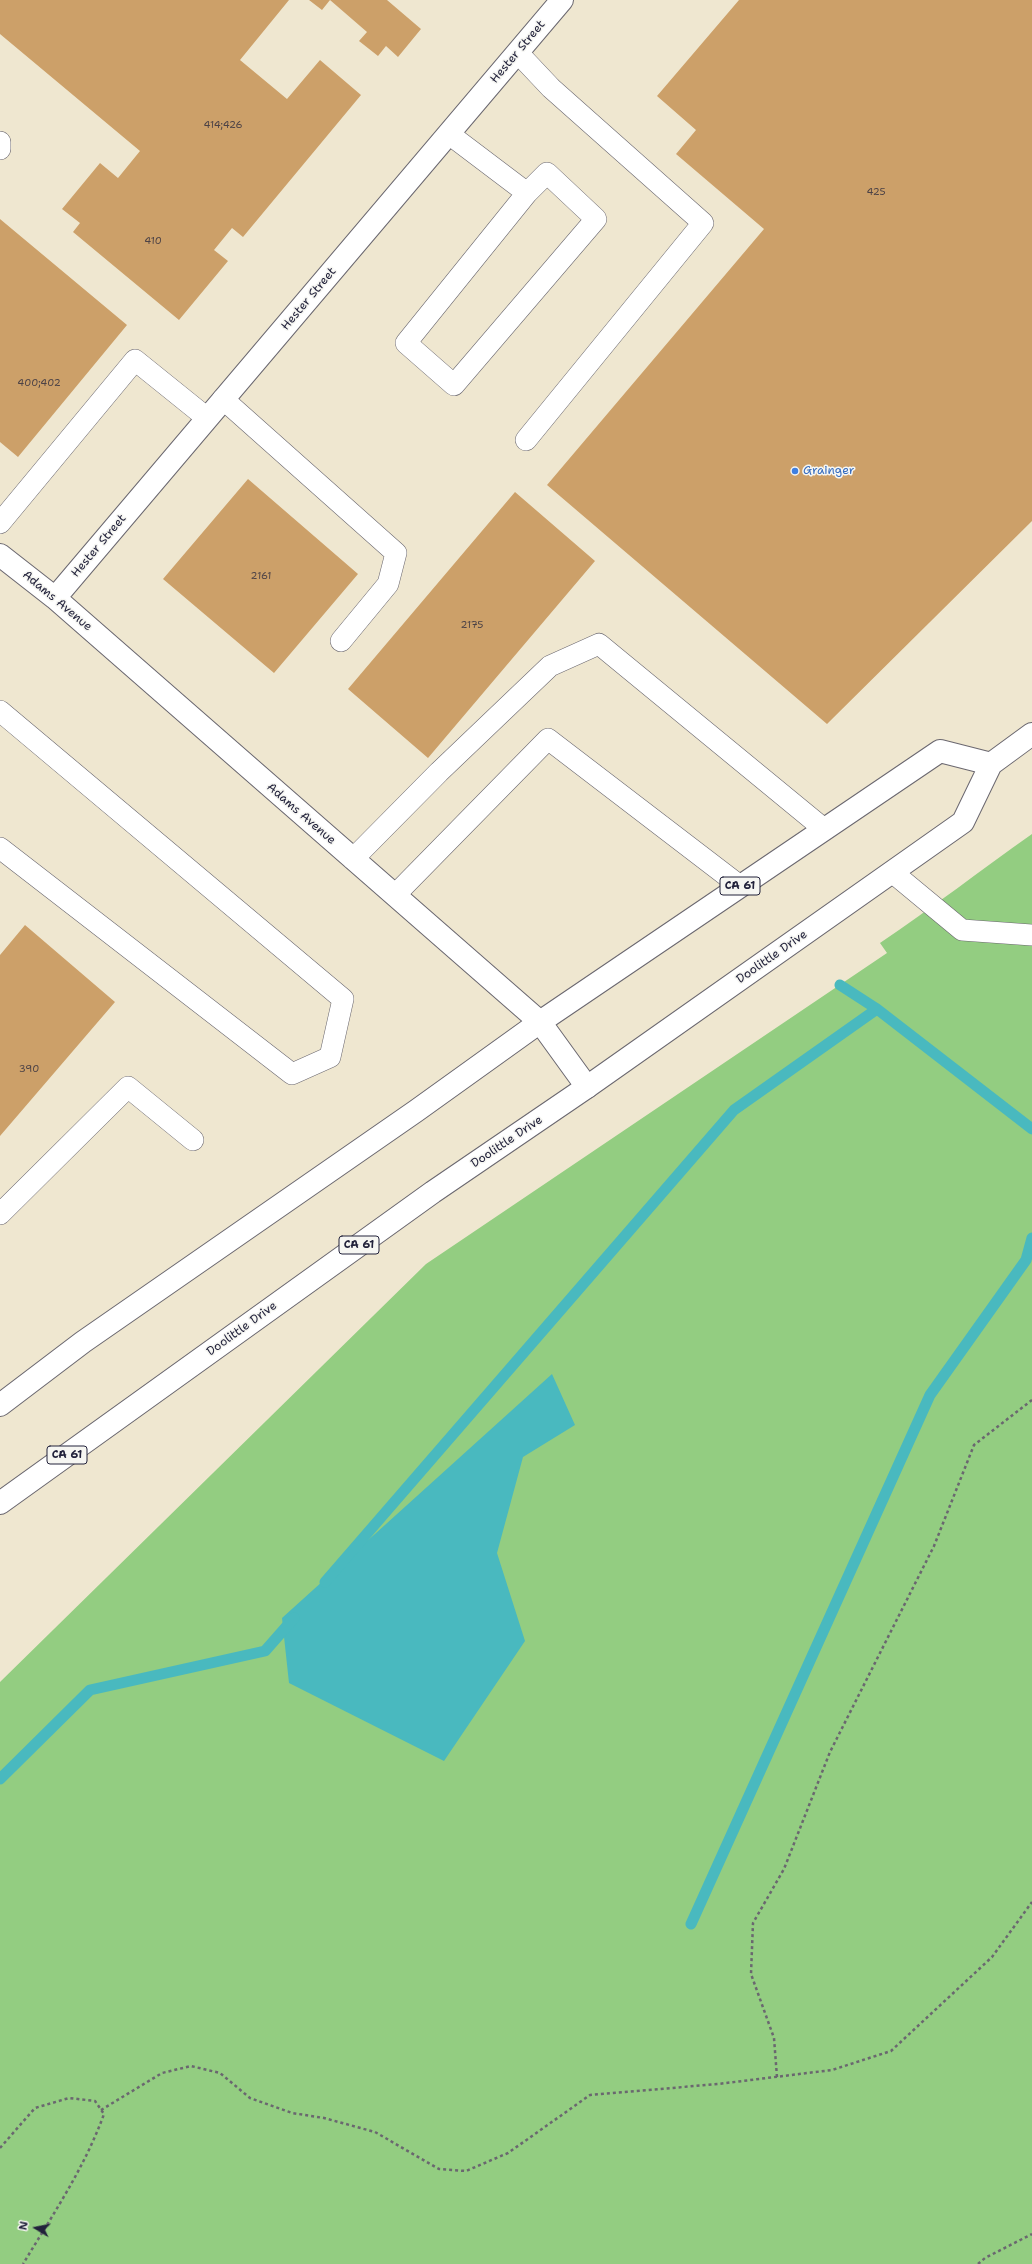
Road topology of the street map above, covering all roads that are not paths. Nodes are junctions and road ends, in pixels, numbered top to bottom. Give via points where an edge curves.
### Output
1 (562, 0) edge
2 (518, 52) junction
3 (449, 134) junction
4 (0, 142) edge
5 (0, 149) edge
6 (527, 193) junction
7 (223, 399) junction
8 (207, 418) junction
9 (526, 440) dead end
10 (0, 523) edge
11 (0, 555) edge
12 (55, 598) junction
13 (341, 641) dead end
14 (0, 711) edge
15 (1032, 734) edge
16 (991, 764) junction
17 (824, 829) junction
18 (0, 848) edge
19 (353, 859) junction
20 (892, 872) junction
21 (740, 886) junction
22 (395, 895) junction
23 (1032, 935) edge
24 (540, 1022) junction
25 (587, 1087) junction
26 (193, 1140) dead end
27 (0, 1214) edge
28 (0, 1405) edge
29 (0, 1503) edge

1 - 2 main road, Hester Street
2 - 3 main road, Hester Street
2 - 9 lane via 551,88 703,223
3 - 6 lane
3 - 7 main road, Hester Street
4 - 5 lane
6 - 6 lane via 547,173 596,219 454,385 406,343
7 - 8 main road, Hester Street
7 - 13 lane via 396,553 388,584
8 - 10 lane via 135,360
8 - 12 main road, Hester Street
11 - 12 main road, Adams Avenue
12 - 19 main road, Adams Avenue
14 - 18 lane via 343,998 330,1057 292,1074
15 - 16 main road, Doolittle Drive / CA 61
16 - 17 main road, CA 61 via 940,751
16 - 20 main road, Doolittle Drive / CA 61 via 963,822
17 - 19 lane via 599,644 550,666
17 - 21 main road, CA 61
19 - 22 main road, Adams Avenue
20 - 23 lane via 962,930
20 - 25 main road, Doolittle Drive / CA 61
21 - 22 lane via 548,739
21 - 24 main road, CA 61
22 - 24 main road, Adams Avenue
24 - 25 main road, Adams Avenue
24 - 28 main road, CA 61 via 83,1342
25 - 29 main road, Doolittle Drive / CA 61 via 427,1196
26 - 27 lane via 128,1087

